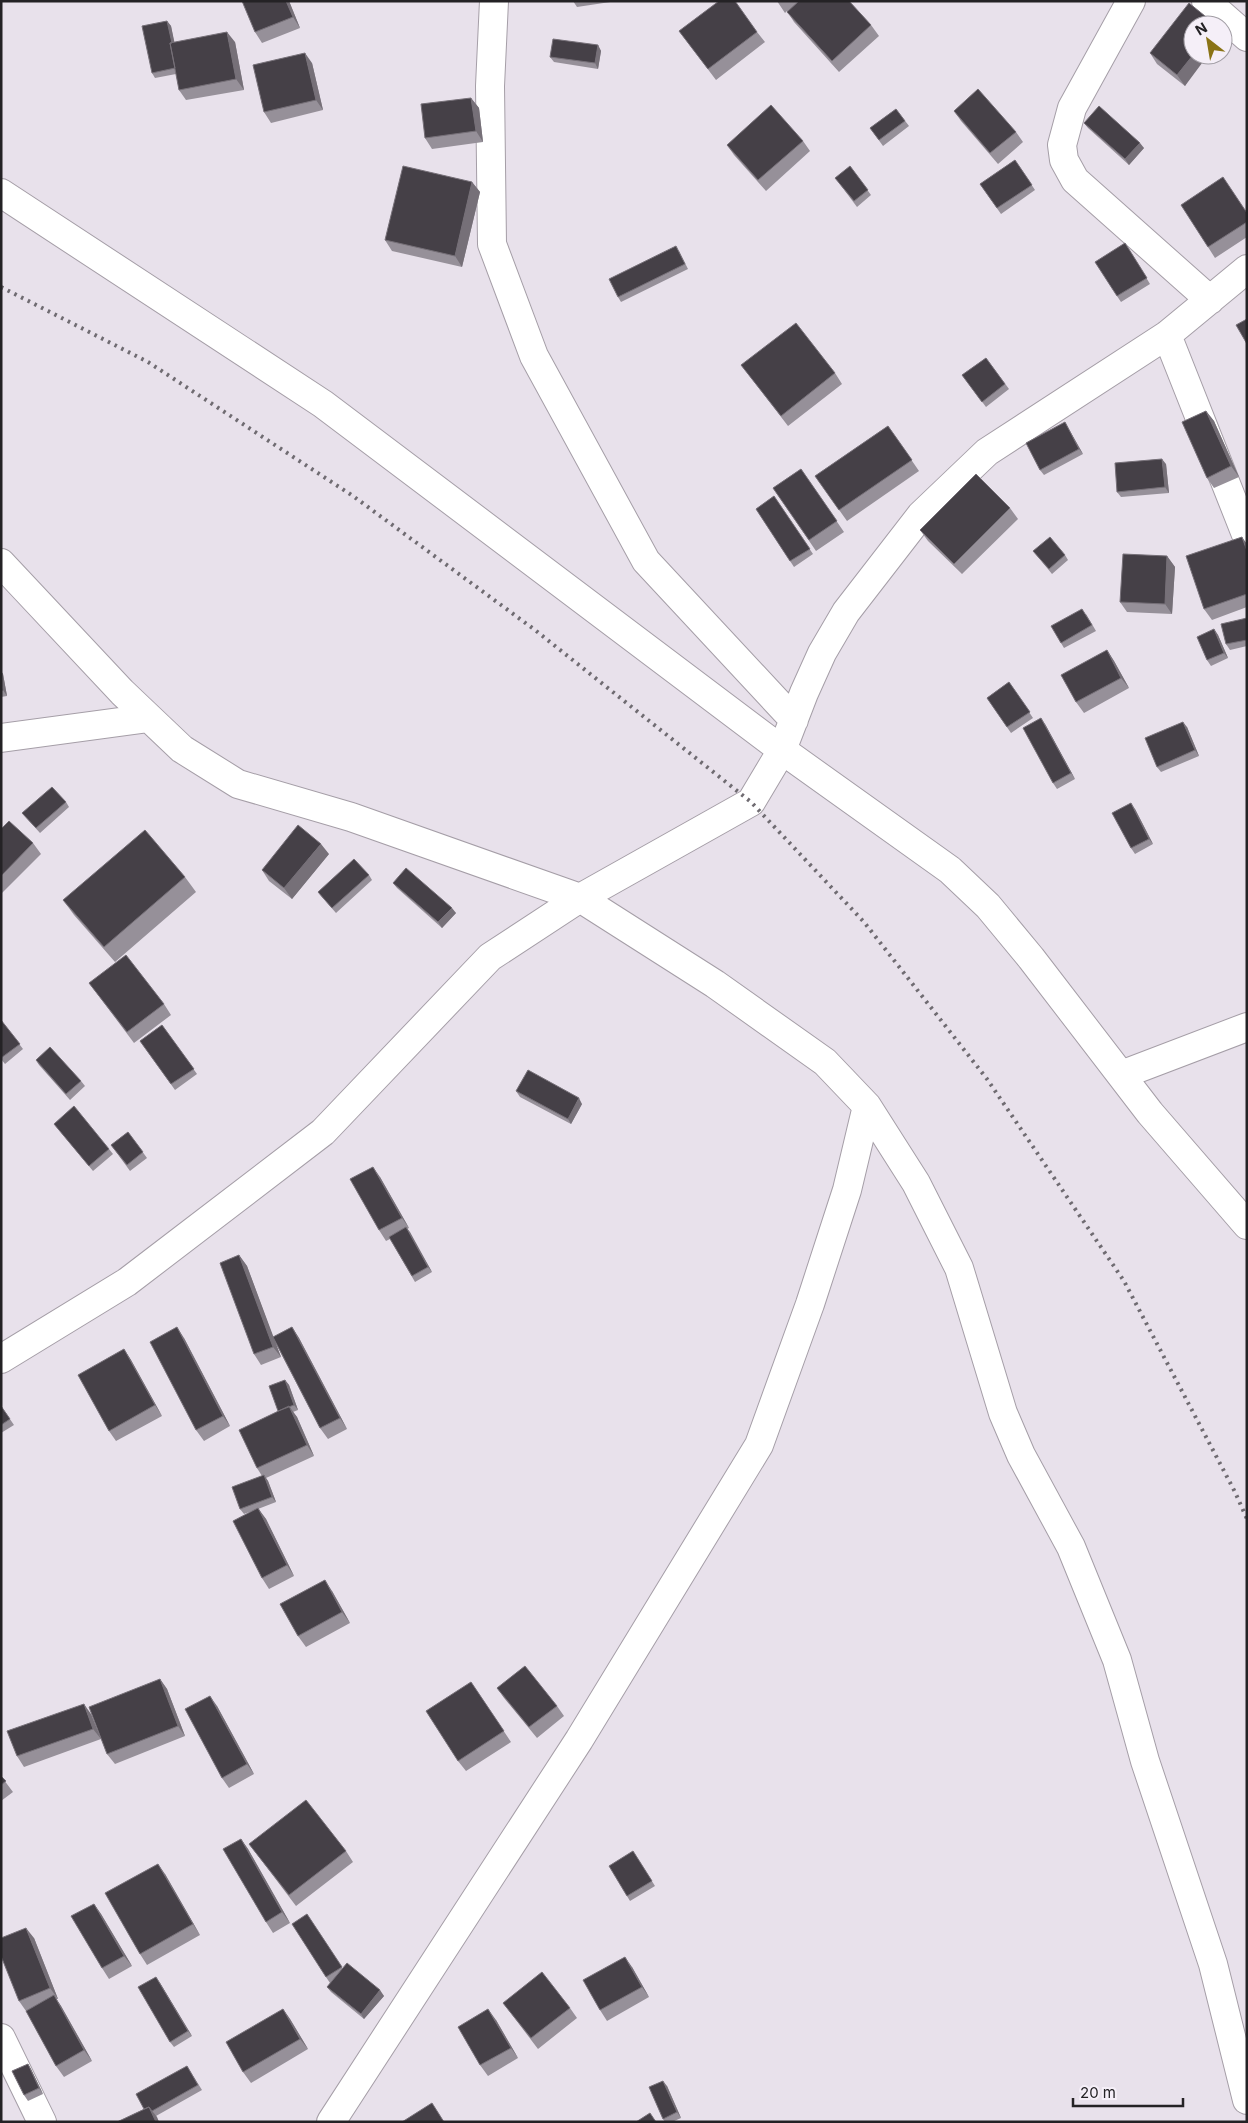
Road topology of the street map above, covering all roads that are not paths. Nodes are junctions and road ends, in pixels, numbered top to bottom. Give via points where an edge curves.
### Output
1 (494, 1) edge
2 (1131, 1) edge
3 (1206, 1) edge
4 (1247, 38) edge
5 (1, 193) edge
6 (1247, 270) edge
7 (1210, 300) junction
8 (1167, 335) junction
9 (1247, 537) edge
10 (1, 563) edge
11 (149, 718) junction
12 (794, 720) junction
13 (1, 738) edge
14 (782, 750) junction
15 (580, 898) junction
16 (1247, 1028) edge
17 (1121, 1075) junction
18 (867, 1106) junction
19 (1247, 1225) edge
20 (1, 1359) edge
21 (1, 2038) edge
22 (1247, 2100) edge
23 (42, 2122) edge
24 (331, 2122) edge

1 - 12 street via 490,86 492,244 534,356 646,561
2 - 7 street via 1072,108 1062,145 1064,160 1075,180
3 - 4 street
5 - 14 street via 323,404
6 - 7 street
7 - 8 street
8 - 9 street
8 - 12 street via 987,452 921,515 846,612 822,653
10 - 11 street
11 - 13 street
11 - 15 street via 182,750 238,784 351,817
12 - 14 street
14 - 15 street via 751,802
14 - 17 street via 950,870 988,906
15 - 18 street via 715,984 825,1062
15 - 20 street via 490,957 323,1132 128,1282
16 - 17 street
17 - 19 street
18 - 22 street via 916,1183 959,1268 1003,1413 1021,1455 1071,1547 1117,1660 1145,1761 1213,1964
18 - 24 street via 847,1190 810,1304 758,1445 579,1740
21 - 23 street

